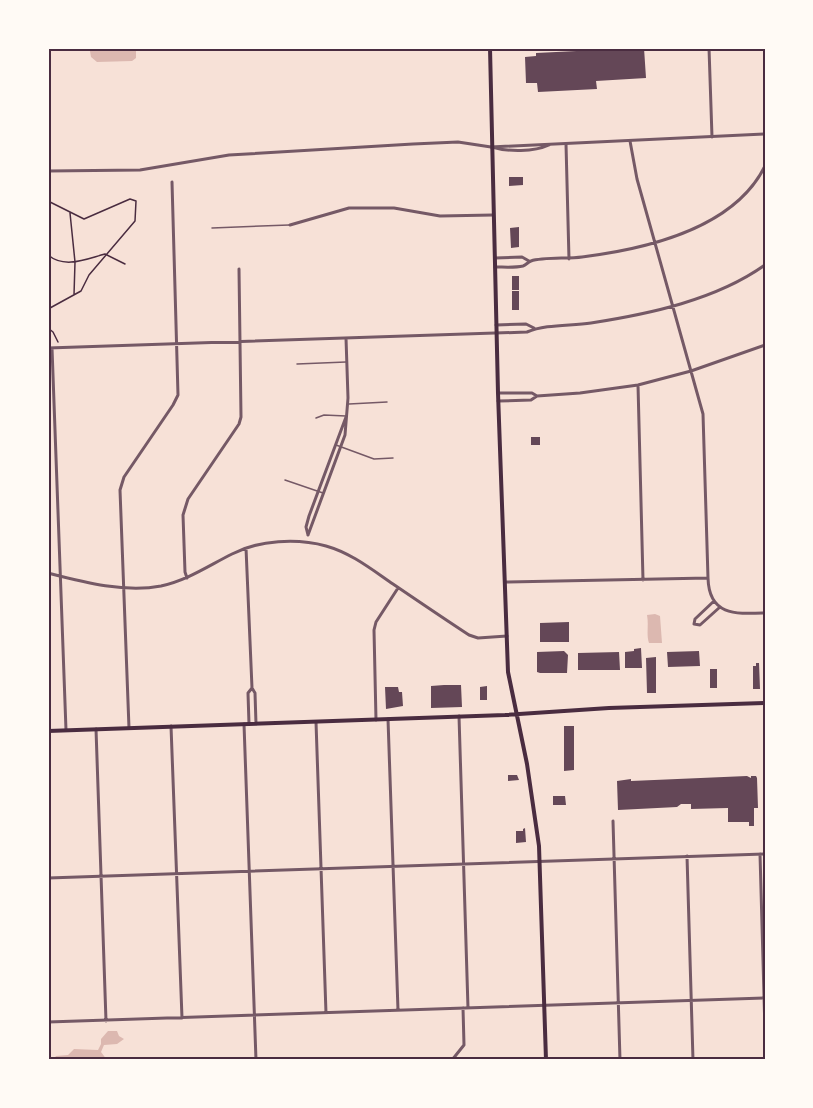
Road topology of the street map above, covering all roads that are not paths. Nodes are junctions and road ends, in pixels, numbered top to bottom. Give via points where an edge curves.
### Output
1 (490, 48) edge
2 (709, 48) edge
3 (765, 134) edge
4 (712, 137) junction
5 (630, 141) junction
6 (566, 144) junction
7 (491, 147) junction
8 (765, 166) edge
9 (48, 171) edge
10 (172, 182) dead end
11 (494, 215) junction
12 (290, 225) joint
13 (212, 228) dead end
14 (655, 242) junction
15 (495, 258) junction
16 (569, 259) junction
17 (529, 261) junction
18 (765, 265) edge
19 (495, 267) junction
20 (239, 269) dead end
21 (673, 305) junction
22 (496, 325) junction
23 (534, 328) junction
24 (496, 333) junction
25 (346, 338) junction
26 (240, 342) junction
27 (177, 344) junction
28 (765, 345) edge
29 (50, 348) edge
30 (347, 362) junction
31 (297, 364) dead end
32 (692, 371) junction
33 (638, 385) junction
34 (498, 393) junction
35 (537, 396) junction
36 (498, 401) junction
37 (387, 402) dead end
38 (348, 404) junction
39 (346, 416) junction
40 (316, 418) dead end
41 (335, 445) junction
42 (341, 447) junction
43 (393, 458) dead end
44 (285, 480) dead end
45 (317, 492) junction
46 (324, 494) junction
47 (308, 535) junction
48 (307, 542) junction
49 (246, 548) junction
50 (48, 573) edge
51 (61, 576) junction
52 (187, 578) junction
53 (708, 578) junction
54 (643, 580) junction
55 (505, 582) junction
56 (123, 587) junction
57 (398, 588) junction
58 (714, 601) junction
59 (720, 607) junction
60 (765, 613) edge
61 (507, 636) junction
62 (252, 688) junction
63 (765, 703) edge
64 (516, 714) junction
65 (459, 716) junction
66 (388, 719) junction
67 (376, 720) junction
68 (316, 722) junction
69 (246, 724) junction
70 (256, 724) junction
71 (171, 726) junction
72 (129, 728) junction
73 (96, 729) junction
74 (66, 730) junction
75 (48, 731) edge
76 (613, 821) dead end
77 (760, 854) junction
78 (765, 854) edge
79 (687, 856) junction
80 (614, 858) junction
81 (539, 860) junction
82 (464, 863) junction
83 (392, 866) junction
84 (321, 869) junction
85 (249, 871) junction
86 (177, 873) junction
87 (101, 876) junction
88 (48, 878) edge
89 (765, 999) edge
90 (692, 1001) junction
91 (618, 1003) junction
92 (544, 1005) junction
93 (463, 1008) junction
94 (468, 1008) junction
95 (398, 1010) junction
96 (326, 1013) junction
97 (254, 1015) junction
98 (182, 1018) junction
99 (105, 1021) junction
100 (48, 1022) edge
101 (765, 1031) edge
102 (256, 1060) edge
103 (452, 1060) edge
104 (546, 1060) edge
105 (620, 1060) edge
106 (693, 1060) edge

1 - 7 main road
2 - 4 street
3 - 4 street
4 - 5 street
5 - 6 street
5 - 14 street
6 - 7 street
6 - 16 street
7 - 9 street via 458,142 413,144 229,155 140,170
7 - 11 main road
8 - 14 street via 750,189 728,211
10 - 27 street
11 - 12 street via 440,216 394,208 349,208
11 - 15 main road
12 - 13 lane
14 - 16 street
14 - 21 street
15 - 17 street
15 - 19 main road
16 - 17 street
17 - 19 street via 523,266
18 - 21 street via 727,286
19 - 22 main road
20 - 26 street
21 - 23 street via 599,322
21 - 32 street
22 - 23 street via 526,324
22 - 24 main road
23 - 24 street via 527,332
24 - 25 street
24 - 34 main road
25 - 26 street
25 - 30 street
26 - 27 street
26 - 52 street via 239,424 184,509
27 - 29 street
27 - 56 street via 177,400 121,485
28 - 32 street
29 - 51 street
30 - 31 lane
30 - 38 street
32 - 33 street
32 - 53 street via 704,421
33 - 35 street
33 - 54 street
34 - 35 street
34 - 36 main road
35 - 36 street via 531,400
36 - 55 main road
37 - 38 lane
38 - 39 street
39 - 40 lane
39 - 41 street
39 - 42 street
41 - 42 lane
41 - 45 street
42 - 43 lane via 374,459
42 - 46 street
44 - 45 lane
45 - 46 lane
45 - 47 street via 307,522
46 - 47 street
47 - 48 street
48 - 49 street
48 - 57 street via 344,552
49 - 52 street
49 - 62 street
50 - 51 street
51 - 56 street
51 - 74 street
52 - 56 street via 160,586
53 - 54 street
53 - 58 street
54 - 55 street
55 - 61 main road
56 - 72 street
57 - 61 street via 469,635
57 - 67 street via 374,630
58 - 59 street
58 - 59 street via 694,619 694,624 700,625
59 - 60 street via 732,613
61 - 64 main road via 508,672
62 - 69 street via 248,693
62 - 70 street
63 - 64 main road
64 - 65 main road
64 - 81 main road via 527,764
65 - 66 main road
65 - 82 street
66 - 67 main road
66 - 83 street
67 - 68 main road
68 - 70 main road
68 - 84 street
69 - 70 main road
69 - 71 main road
69 - 85 street
71 - 72 main road
71 - 86 street
72 - 73 main road
73 - 74 main road
73 - 87 street
74 - 75 main road
76 - 80 street
77 - 78 street
77 - 79 street
77 - 89 street
79 - 80 street
79 - 90 street
80 - 81 street
80 - 91 street
81 - 82 street
81 - 92 main road
82 - 83 street
82 - 94 street
83 - 84 street
83 - 95 street
84 - 85 street
84 - 96 street
85 - 86 street
85 - 97 street
86 - 87 street
86 - 98 street
87 - 88 street
87 - 99 street
89 - 90 street
89 - 101 street
90 - 91 street
90 - 106 street
91 - 92 street
91 - 105 street
92 - 94 street
92 - 104 main road
93 - 94 street
93 - 95 street
93 - 103 street via 464,1045
95 - 96 street
96 - 97 street
97 - 98 street
97 - 102 street
98 - 99 street
99 - 100 street

